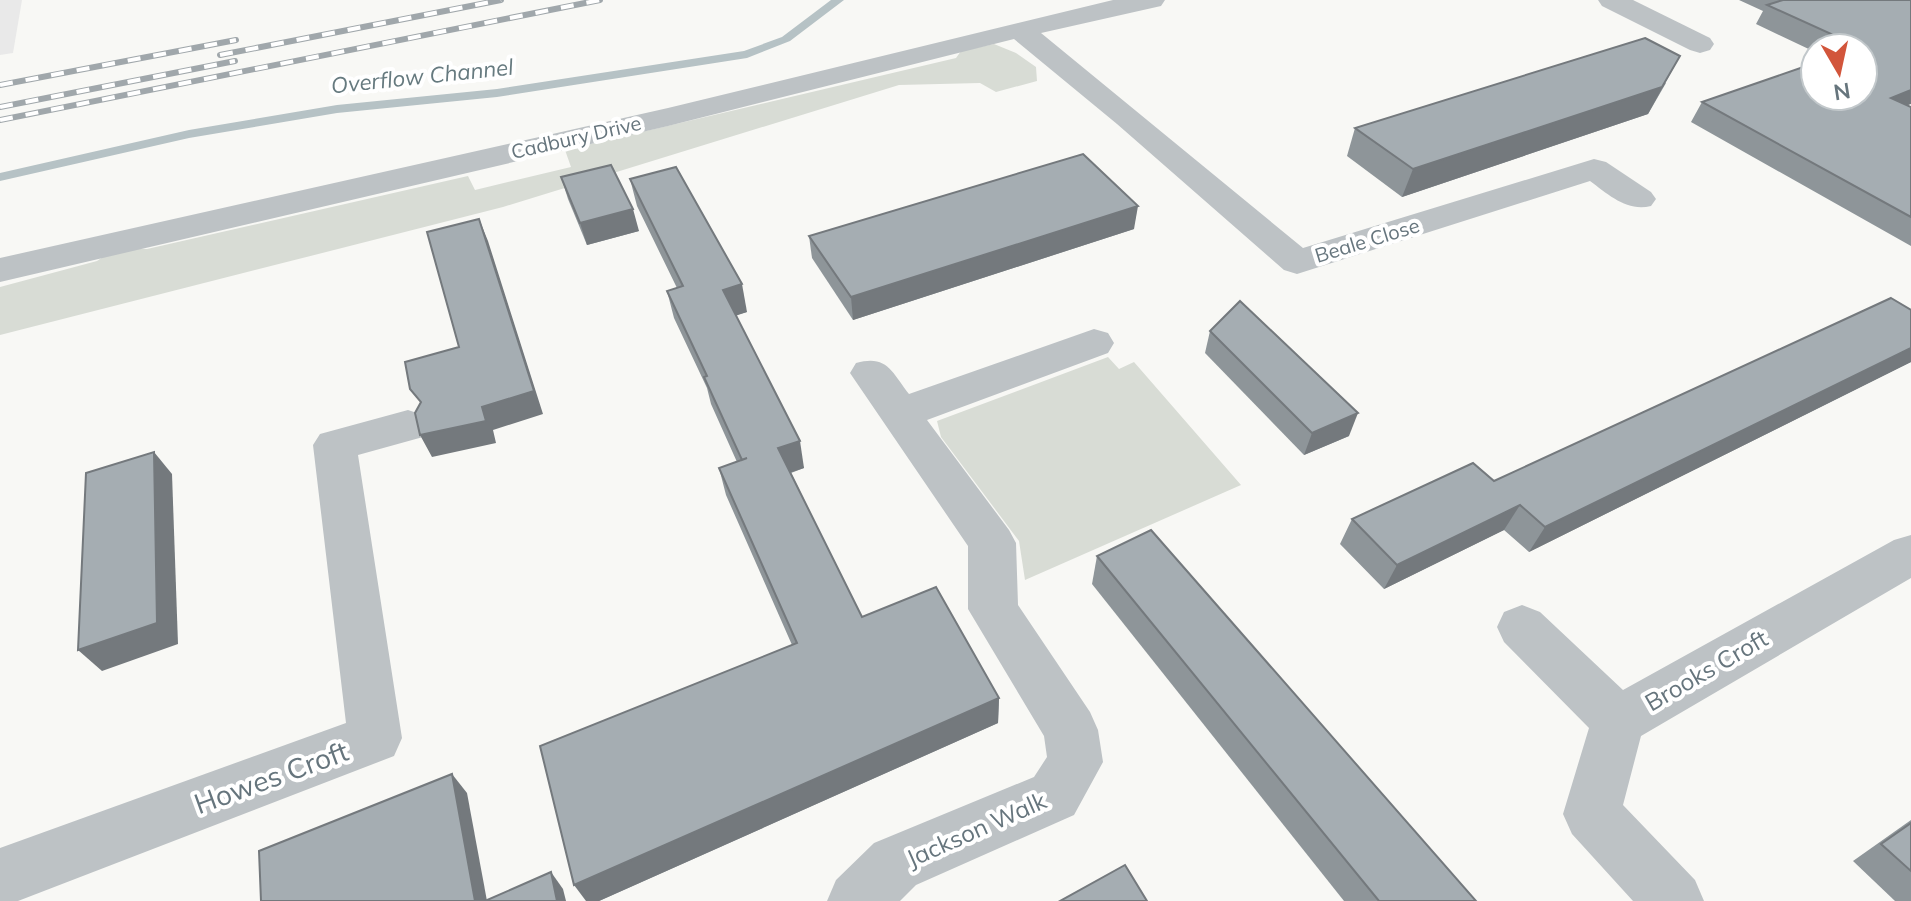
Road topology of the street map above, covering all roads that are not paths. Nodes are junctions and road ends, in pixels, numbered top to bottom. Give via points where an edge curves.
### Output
1 (1151, 0) edge
2 (1612, 0) edge
3 (1019, 29) junction
4 (1700, 44) dead end
5 (1639, 199) dead end
6 (0, 270) edge
7 (1094, 343) dead end
8 (408, 426) dead end
9 (1911, 554) edge
10 (1522, 627) dead end
11 (1618, 721) junction
12 (0, 878) edge
13 (857, 901) edge
14 (1674, 901) edge

1 - 3 street, Cadbury Drive
2 - 4 street
3 - 5 street, Beale Close via 1297,262 1594,169
3 - 6 street, Cadbury Drive via 668,117
7 - 13 street, Jackson Walk via 886,393 992,543 993,609 1071,730 1075,762 1054,796 895,864
8 - 12 street, Howes Croft via 335,445 375,738
9 - 11 street, Brooks Croft
10 - 11 street, Brooks Croft
11 - 14 street via 1592,814

